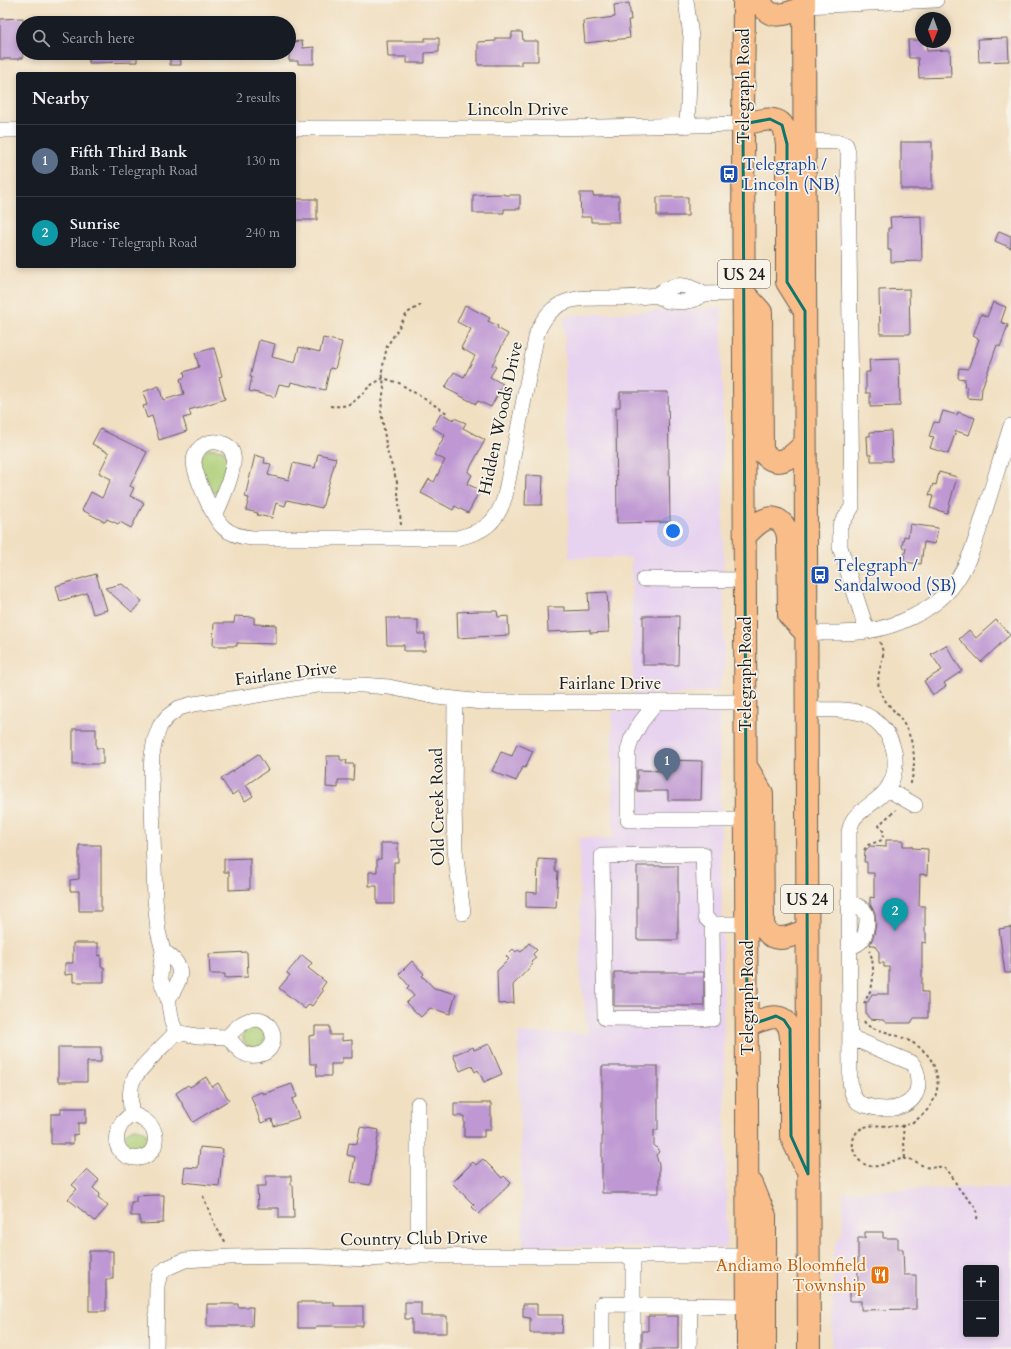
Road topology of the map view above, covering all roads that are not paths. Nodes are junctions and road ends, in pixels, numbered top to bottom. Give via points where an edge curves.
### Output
1 (686, 0) edge
2 (744, 0) edge
3 (761, 0) edge
4 (936, 0) edge
5 (804, 3) edge
6 (743, 124) junction
7 (687, 126) junction
8 (296, 128) edge
9 (0, 130) edge
10 (16, 130) edge
11 (804, 141) junction
12 (744, 293) junction
13 (805, 311) junction
14 (1011, 426) edge
15 (805, 443) junction
16 (215, 515) dead end
17 (745, 536) junction
18 (644, 579) dead end
19 (745, 580) junction
20 (867, 631) junction
21 (806, 633) junction
22 (455, 700) junction
23 (657, 702) junction
24 (746, 702) junction
25 (806, 710) junction
26 (746, 765) junction
27 (887, 789) junction
28 (915, 805) dead end
29 (746, 820) junction
30 (463, 913) dead end
31 (712, 924) junction
32 (746, 924) junction
33 (807, 930) junction
34 (747, 1026) junction
35 (176, 1032) junction
36 (228, 1037) dead end
37 (850, 1037) junction
38 (418, 1104) dead end
39 (131, 1114) dead end
40 (748, 1171) junction
41 (808, 1174) junction
42 (418, 1256) junction
43 (633, 1256) junction
44 (748, 1256) junction
45 (633, 1304) junction
46 (690, 1304) junction
47 (748, 1306) junction
48 (156, 1349) edge
49 (602, 1349) edge
50 (633, 1349) edge
51 (690, 1349) edge
52 (748, 1349) edge
53 (765, 1349) edge
54 (809, 1349) edge

1 - 7 street via 691,37
2 - 6 highway, Telegraph Road / US 24
3 - 5 highway via 764,8 775,14 792,13
4 - 5 street
5 - 11 highway, US 24
6 - 7 street, Lincoln Drive
6 - 12 highway, Telegraph Road / US 24
6 - 13 highway via 770,119 777,121 785,130 787,282
7 - 8 street, Lincoln Drive
9 - 10 street
11 - 13 highway, US 24
11 - 20 street via 839,142 846,145 848,152 852,507 840,526 840,547
12 - 15 highway via 761,312 762,451 772,460 785,460 797,453
12 - 16 street, Hidden Woods Drive via 704,294 692,287 676,285 656,295 574,299 552,310 537,333 510,475 501,509 493,521 471,535 457,538 252,538 241,537 224,528
12 - 17 highway, Telegraph Road / US 24
13 - 15 highway, US 24
14 - 20 street via 975,540 960,575 951,588 921,612 892,626
15 - 21 highway, US 24
17 - 19 highway, Telegraph Road / US 24
17 - 21 highway via 758,524 770,518 784,524 788,530 789,615
18 - 19 street
19 - 24 highway, Telegraph Road / US 24
20 - 21 street
21 - 25 highway, US 24
22 - 23 street, Fairlane Drive
22 - 30 street, Old Creek Road via 455,850
22 - 35 street, Fairlane Drive via 389,687 316,685 246,698 193,704 179,708 167,717 155,739 151,772 158,931 163,951 171,956 180,968 178,985 168,999
23 - 24 street, Fairlane Drive
23 - 29 street via 641,722 628,751 628,820
24 - 26 highway, Telegraph Road / US 24
25 - 27 street via 848,710 875,721 887,732 894,747 895,765
25 - 33 highway, US 24
26 - 29 highway, Telegraph Road / US 24
26 - 33 highway via 762,793 764,925 769,934 781,938
27 - 28 street
27 - 37 street via 853,820 849,832
29 - 32 highway, Telegraph Road / US 24
31 - 31 street via 713,1019 605,1018 602,856 703,854 704,917
31 - 32 street
32 - 34 highway, Telegraph Road / US 24
33 - 41 highway, US 24
34 - 40 highway, Telegraph Road / US 24
34 - 41 highway via 776,1016 784,1020 790,1029 791,1136
35 - 36 street
35 - 39 street via 138,1072 132,1082
37 - 37 street via 850,1081 852,1094 858,1103 873,1108 897,1108 913,1100 918,1088 918,1077 912,1063
38 - 42 street
40 - 44 highway, Telegraph Road / US 24
40 - 53 highway via 765,1216
41 - 54 highway, US 24
42 - 43 street, Country Club Drive
42 - 48 street, Country Club Drive via 230,1257 185,1260 160,1274 156,1285
43 - 44 street, Country Club Drive
43 - 45 street
44 - 47 highway, Telegraph Road / US 24
45 - 46 street
45 - 49 street via 602,1304
45 - 50 street
46 - 47 street
46 - 51 street
47 - 52 highway, Telegraph Road / US 24

